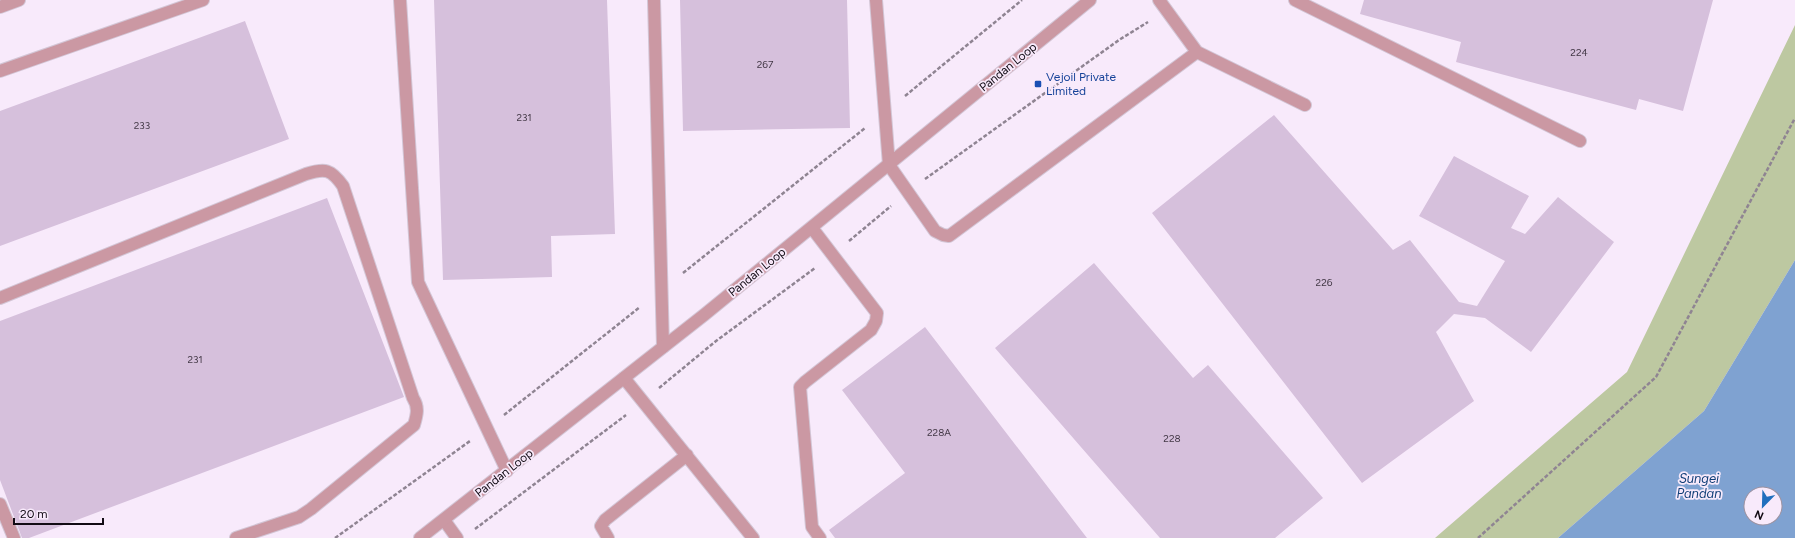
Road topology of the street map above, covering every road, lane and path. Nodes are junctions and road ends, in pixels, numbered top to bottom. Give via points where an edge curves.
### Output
1 (19, 0) edge
2 (203, 0) edge
3 (400, 0) edge
4 (654, 0) edge
5 (876, 0) edge
6 (1090, 0) edge
7 (1159, 0) edge
8 (1295, 0) edge
9 (0, 7) edge
10 (1197, 52) junction
11 (0, 71) edge
12 (1305, 105) dead end
13 (1795, 118) edge
14 (1580, 141) dead end
15 (889, 165) junction
16 (812, 228) junction
17 (0, 298) edge
18 (663, 347) junction
19 (624, 378) junction
20 (687, 456) junction
21 (507, 471) junction
22 (0, 504) edge
23 (444, 520) junction
24 (14, 538) edge
25 (236, 538) edge
26 (420, 538) edge
27 (457, 538) edge
28 (608, 538) edge
29 (753, 538) edge
30 (820, 538) edge
31 (1478, 538) edge

1 - 9 street
2 - 11 street
3 - 21 street via 418,282
4 - 18 street
5 - 15 street
6 - 15 street, Pandan Loop
7 - 10 street
8 - 14 street
10 - 12 street
10 - 15 street via 949,236 934,230
13 - 31 path via 1656,377
15 - 16 street, Pandan Loop
16 - 18 street, Pandan Loop
16 - 30 street via 877,313 872,330 800,387 812,527
17 - 25 street via 306,174 328,171 336,176 343,186 417,404 414,425 299,517
18 - 19 street, Pandan Loop
19 - 20 street
19 - 21 street, Pandan Loop
20 - 28 street via 604,520 601,526
20 - 29 street
21 - 23 street, Pandan Loop
22 - 24 street
23 - 26 street, Pandan Loop
23 - 27 street

